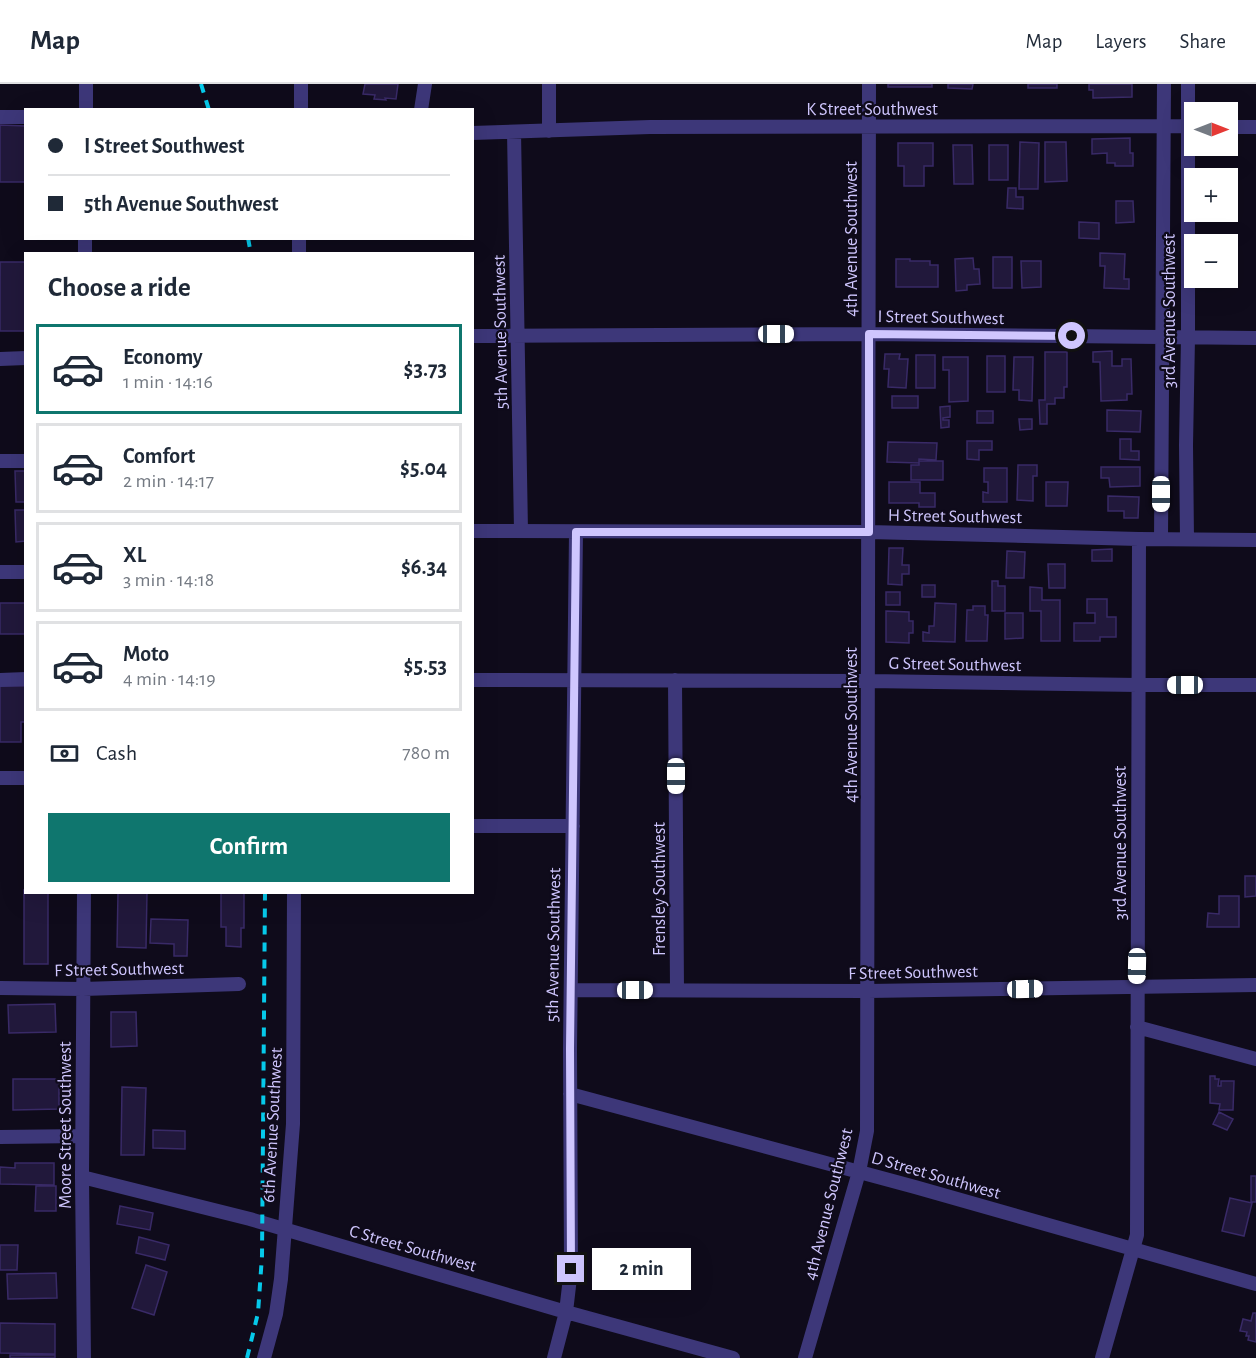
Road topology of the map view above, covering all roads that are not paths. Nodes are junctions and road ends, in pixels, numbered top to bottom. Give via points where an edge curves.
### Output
1 (86, 84) edge
2 (301, 84) edge
3 (425, 84) edge
4 (549, 84) edge
5 (869, 84) edge
6 (1164, 84) edge
7 (1188, 84) edge
8 (1189, 102) edge
9 (86, 108) edge
10 (301, 108) edge
11 (421, 108) edge
12 (0, 117) edge
13 (24, 117) edge
14 (1163, 126) junction
15 (1184, 126) edge
16 (869, 127) junction
17 (1238, 127) edge
18 (1256, 127) edge
19 (549, 131) junction
20 (514, 132) junction
21 (474, 133) edge
22 (1191, 156) edge
23 (869, 334) junction
24 (474, 336) edge
25 (518, 336) junction
26 (1162, 338) junction
27 (1188, 338) junction
28 (1256, 338) edge
29 (24, 358) edge
30 (0, 359) edge
31 (0, 461) edge
32 (24, 461) edge
33 (474, 531) edge
34 (521, 531) junction
35 (576, 532) junction
36 (869, 532) junction
37 (1139, 539) junction
38 (1161, 539) junction
39 (1187, 539) junction
40 (1256, 540) edge
41 (0, 572) edge
42 (24, 572) edge
43 (24, 679) edge
44 (0, 680) edge
45 (474, 680) edge
46 (574, 680) junction
47 (675, 680) junction
48 (869, 681) junction
49 (1138, 685) junction
50 (1256, 685) edge
51 (0, 778) edge
52 (24, 778) edge
53 (474, 826) edge
54 (573, 826) junction
55 (84, 894) edge
56 (294, 894) edge
57 (239, 984) dead end
58 (1256, 985) edge
59 (1137, 987) junction
60 (0, 988) edge
61 (83, 989) junction
62 (571, 990) junction
63 (677, 990) junction
64 (868, 991) junction
65 (1137, 1028) junction
66 (1256, 1059) edge
67 (570, 1094) junction
68 (82, 1136) junction
69 (0, 1137) edge
70 (859, 1172) junction
71 (82, 1177) junction
72 (285, 1230) junction
73 (1133, 1249) junction
74 (1256, 1284) edge
75 (566, 1312) junction
76 (84, 1358) edge
77 (264, 1358) edge
78 (554, 1358) edge
79 (733, 1358) edge
80 (805, 1358) edge
81 (1102, 1358) edge

1 - 9 street
2 - 10 street
3 - 11 street
4 - 19 street
5 - 16 street, 4th Avenue Southwest
6 - 14 street, 3rd Avenue Southwest
7 - 8 street, 3rd Avenue Southwest
12 - 13 street
14 - 15 street, K Street Southwest
14 - 16 street, K Street Southwest
14 - 26 street, 3rd Avenue Southwest
16 - 19 street, K Street Southwest
16 - 23 street, 4th Avenue Southwest
17 - 18 street
19 - 20 street, K Street Southwest
20 - 21 street
20 - 25 street, 5th Avenue Southwest
22 - 27 street, 3rd Avenue Southwest
23 - 25 street, I Street Southwest
23 - 26 street, I Street Southwest
23 - 36 street, 4th Avenue Southwest
24 - 25 street, I Street Southwest
25 - 34 street, 5th Avenue Southwest
26 - 27 street, I Street Southwest
26 - 38 street, 3rd Avenue Southwest
27 - 28 street, I Street Southwest
27 - 39 street, 3rd Avenue Southwest
29 - 30 street
31 - 32 street
33 - 34 street, H Street Southwest
34 - 35 street, H Street Southwest
35 - 36 street, H Street Southwest
35 - 46 street, 5th Avenue Southwest
36 - 37 street, H Street Southwest
36 - 48 street, 4th Avenue Southwest
37 - 38 street, H Street Southwest
37 - 49 street, 3rd Avenue Southwest
38 - 39 street, H Street Southwest
39 - 40 street, H Street Southwest
41 - 42 street
43 - 44 street
45 - 46 street, G Street Southwest
46 - 47 street, G Street Southwest
46 - 54 street, 5th Avenue Southwest
47 - 48 street, G Street Southwest
47 - 63 street, Frensley Southwest
48 - 49 street, G Street Southwest
48 - 64 street, 4th Avenue Southwest
49 - 50 street, G Street Southwest
49 - 59 street, 3rd Avenue Southwest
51 - 52 street
53 - 54 street
54 - 62 street, 5th Avenue Southwest
55 - 61 street, Moore Street Southwest
56 - 72 street, 6th Avenue Southwest via 293,1125
57 - 61 street, F Street Southwest
58 - 59 street, F Street Southwest
59 - 64 street, F Street Southwest
59 - 65 street, 3rd Avenue Southwest
60 - 61 street, F Street Southwest
61 - 68 street, Moore Street Southwest
62 - 63 street, F Street Southwest
62 - 67 street, 5th Avenue Southwest
63 - 64 street, F Street Southwest
64 - 70 street, 4th Avenue Southwest via 867,1131
65 - 66 street
65 - 73 street, 3rd Avenue Southwest via 1137,1236
67 - 70 street, D Street Southwest
67 - 75 street, 5th Avenue Southwest via 571,1269
68 - 69 street
68 - 71 street, Moore Street Southwest
70 - 73 street, D Street Southwest
70 - 80 street, 4th Avenue Southwest
71 - 72 street, C Street Southwest
71 - 76 street, Moore Street Southwest
72 - 75 street, C Street Southwest
72 - 77 street, 6th Avenue Southwest via 276,1314
73 - 74 street, D Street Southwest
73 - 81 street, 3rd Avenue Southwest
75 - 78 street, 5th Avenue Southwest
75 - 79 street, C Street Southwest

